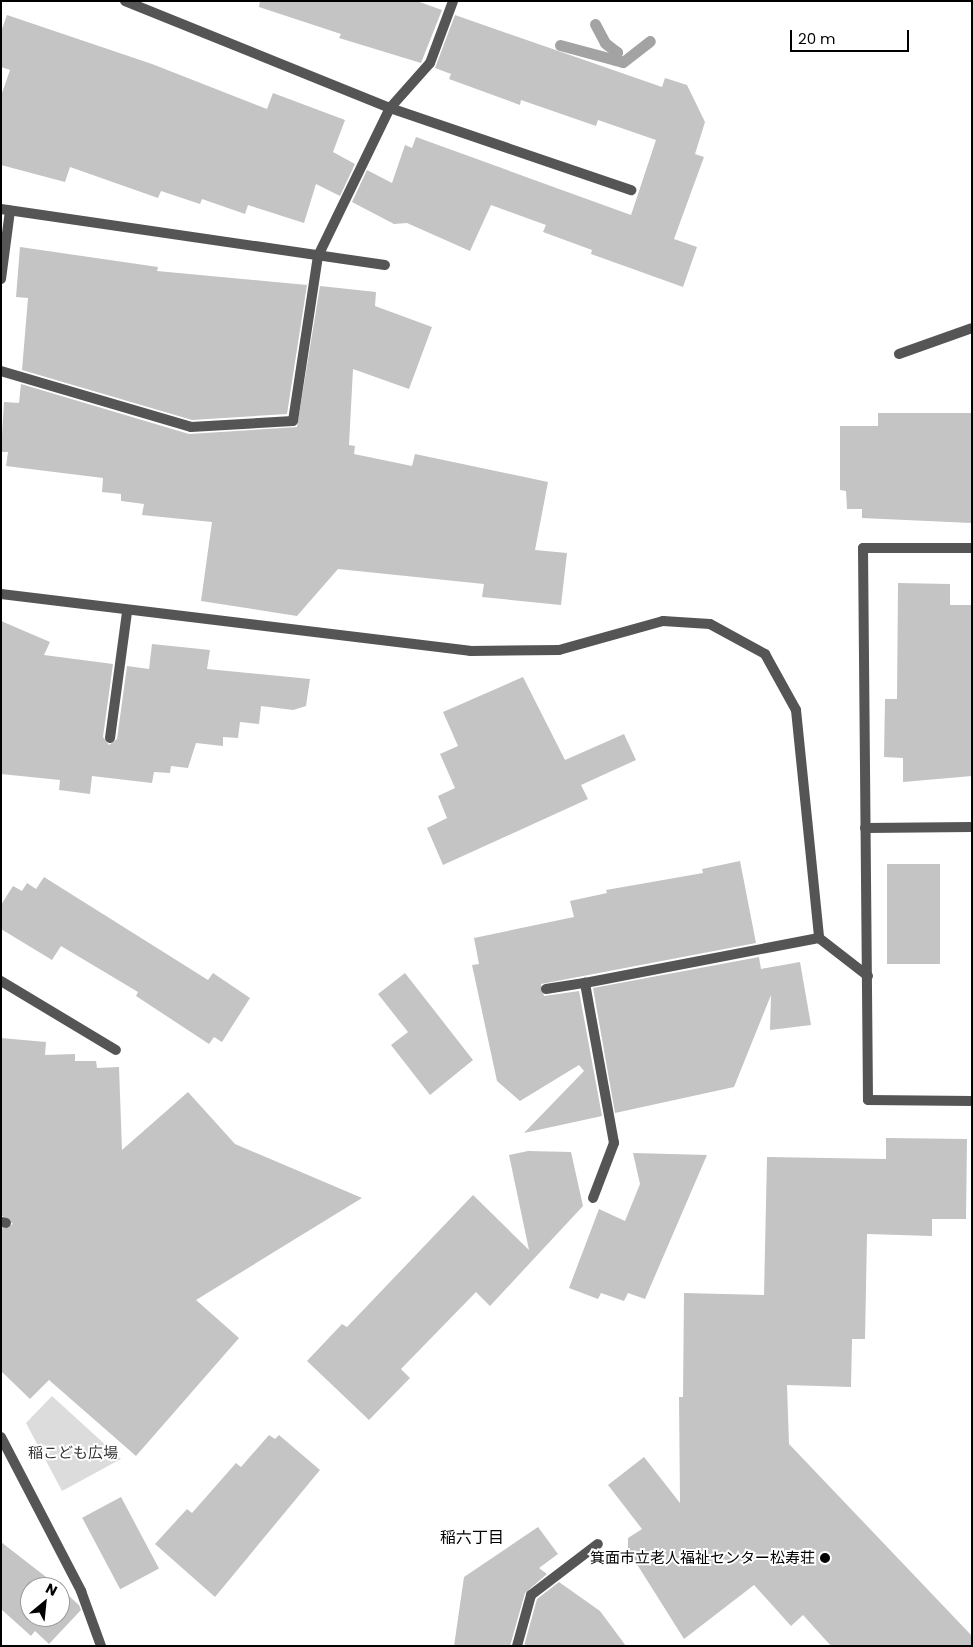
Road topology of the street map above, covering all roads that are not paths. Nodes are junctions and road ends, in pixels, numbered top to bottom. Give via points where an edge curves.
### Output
1 (125, 1) edge
2 (453, 1) edge
3 (390, 108) junction
4 (631, 190) dead end
5 (5, 210) edge
6 (318, 256) junction
7 (385, 266) dead end
8 (1, 279) edge
9 (972, 328) edge
10 (899, 354) dead end
11 (1, 371) edge
12 (972, 548) edge
13 (1, 594) edge
14 (127, 612) junction
15 (110, 738) dead end
16 (972, 827) edge
17 (865, 828) junction
18 (819, 938) junction
19 (868, 976) junction
20 (1, 981) edge
21 (585, 982) junction
22 (546, 989) dead end
23 (116, 1050) dead end
24 (972, 1101) edge
25 (593, 1198) dead end
26 (1, 1437) edge
27 (598, 1544) dead end
28 (102, 1646) edge
29 (517, 1646) edge

1 - 3 street
2 - 3 street via 430,63
3 - 4 street
3 - 6 street
5 - 6 street
5 - 8 street
6 - 7 street
6 - 11 street via 293,421 191,427
9 - 10 street
12 - 17 street via 864,548
13 - 14 street
14 - 15 street
14 - 18 street via 470,651 558,650 663,621 710,624 765,654 796,710
16 - 17 street
17 - 19 street
18 - 19 street
18 - 21 street
19 - 24 street via 868,1100
20 - 23 street
21 - 22 street
21 - 25 street via 614,1143
26 - 28 street via 82,1591
27 - 29 street via 531,1595

